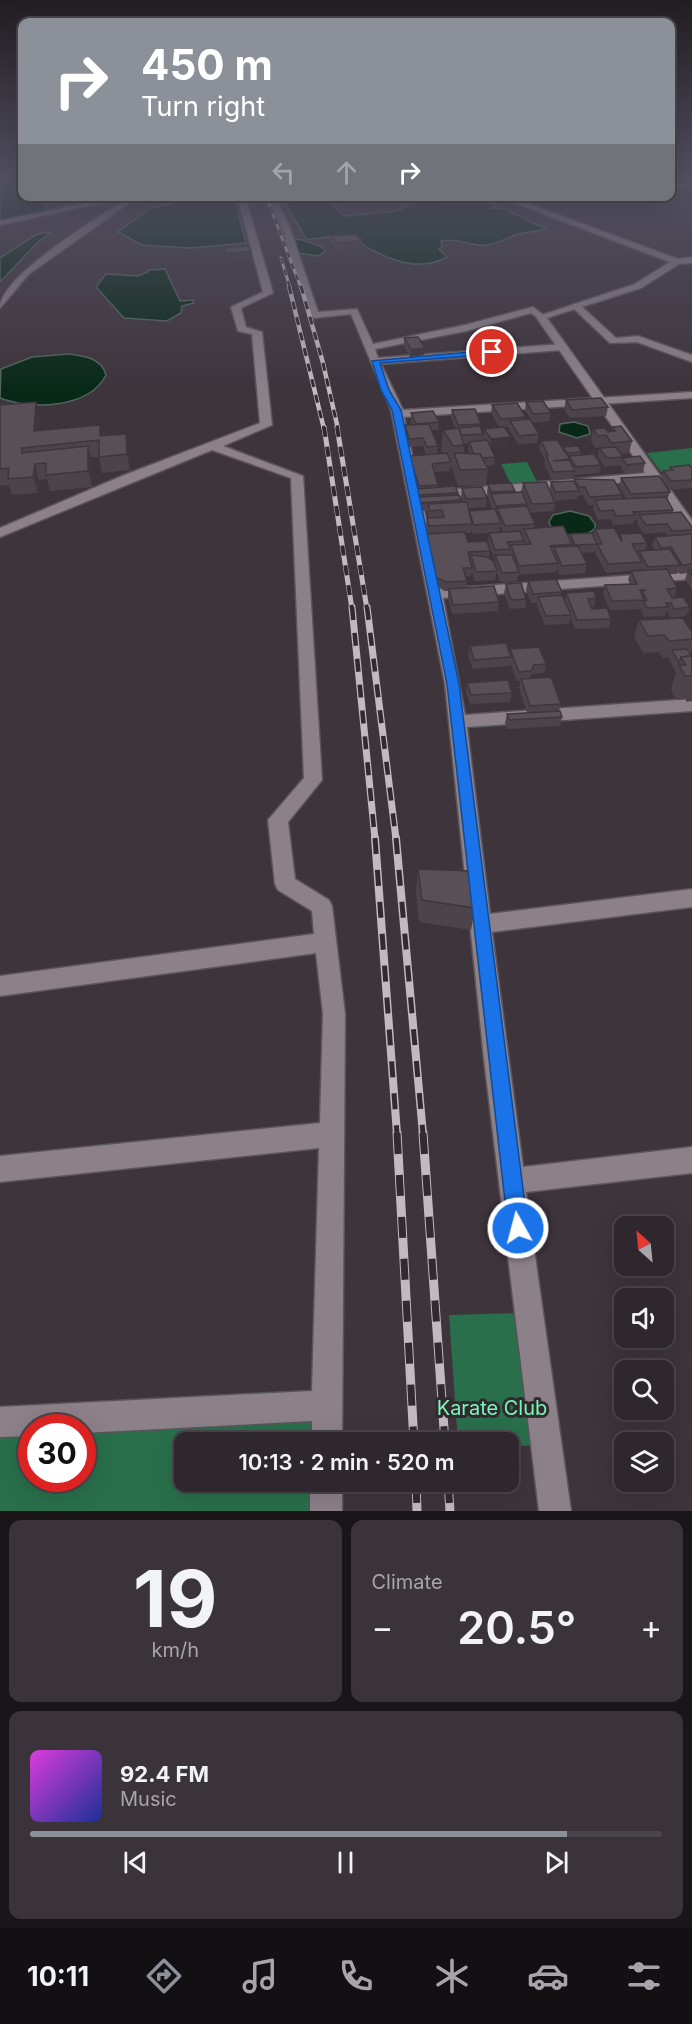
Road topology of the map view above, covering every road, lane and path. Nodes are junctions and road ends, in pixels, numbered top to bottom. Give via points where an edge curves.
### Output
1 (61, 248) edge
2 (255, 248) edge
3 (292, 248) edge
4 (638, 248) edge
5 (692, 260) edge
6 (677, 262) junction
7 (0, 305) edge
8 (576, 306) junction
9 (541, 317) junction
10 (562, 347) junction
11 (373, 354) junction
12 (692, 359) edge
13 (692, 395) edge
14 (601, 402) junction
15 (397, 414) junction
16 (212, 446) junction
17 (654, 477) junction
18 (413, 496) junction
19 (692, 530) edge
20 (0, 533) edge
21 (692, 575) edge
22 (433, 594) junction
23 (692, 705) edge
24 (457, 722) junction
25 (692, 898) edge
26 (481, 924) junction
27 (326, 942) junction
28 (0, 986) edge
29 (332, 1134) junction
30 (692, 1160) edge
31 (0, 1169) edge
32 (512, 1181) junction
33 (327, 1405) junction
34 (0, 1422) edge
35 (327, 1432) edge
36 (326, 1492) edge
37 (326, 1511) edge
38 (555, 1511) edge

1 - 7 street via 26,272
2 - 16 street via 268,293 236,307 242,329 258,332 266,425
3 - 11 street via 314,315 354,311
4 - 6 street
5 - 6 street
6 - 8 street via 638,286
8 - 9 street
8 - 12 street via 614,341 638,339
9 - 10 street
9 - 11 street via 533,309
10 - 11 street
10 - 14 street
11 - 15 street
13 - 14 street
14 - 15 street
14 - 17 street
15 - 18 street
16 - 20 street
16 - 27 street via 297,476 313,780 278,820 285,884 322,906
17 - 18 street
17 - 19 street
18 - 22 street
21 - 22 street
22 - 24 street via 453,684
23 - 24 street
24 - 26 street
25 - 26 street
26 - 32 street
27 - 28 street
27 - 29 street via 334,1014
29 - 31 street
29 - 33 street
30 - 32 street
32 - 38 street
33 - 34 street
33 - 35 street
36 - 37 street

